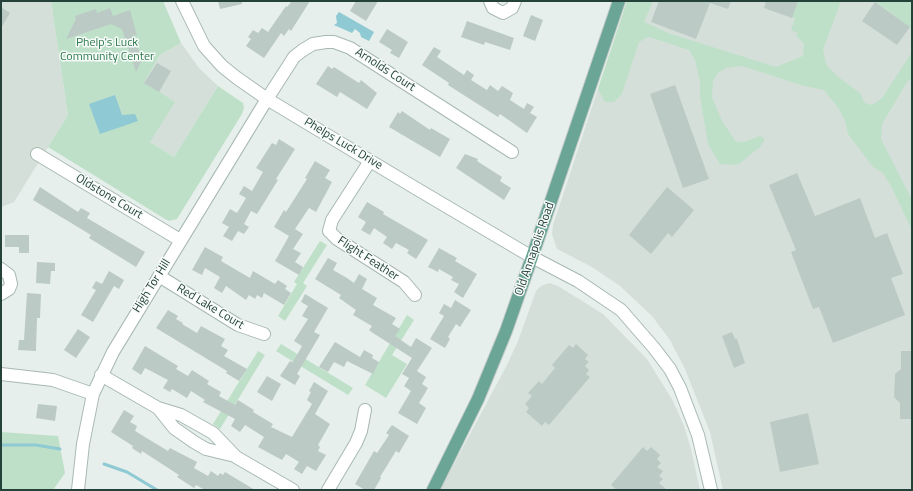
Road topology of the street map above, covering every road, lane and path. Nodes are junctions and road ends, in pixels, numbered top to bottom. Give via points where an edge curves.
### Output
1 (182, 1) edge
2 (490, 1) edge
3 (515, 1) edge
4 (618, 1) edge
5 (267, 98) junction
6 (512, 152) dead end
7 (37, 154) dead end
8 (370, 161) junction
9 (180, 240) junction
10 (532, 257) junction
11 (1, 270) edge
12 (158, 276) junction
13 (1, 294) edge
14 (415, 295) dead end
15 (264, 334) dead end
16 (1, 374) edge
17 (101, 375) junction
18 (94, 394) junction
19 (158, 408) junction
20 (365, 410) dead end
21 (236, 457) junction
22 (78, 490) edge
23 (293, 490) edge
24 (328, 490) edge
25 (433, 490) edge
26 (711, 490) edge

1 - 5 street, Phelps Luck Drive via 196,32 212,56
2 - 3 street via 493,8 503,13 512,8
4 - 10 main road, Old Annapolis Road
5 - 6 street, Arnolds Court via 294,57 313,44 334,42 350,48
5 - 8 street, Phelps Luck Drive
5 - 9 street, High Tor Hill
7 - 9 street, Oldstone Court
8 - 10 street, Phelps Luck Drive
8 - 14 street, Flight Feather via 332,220 329,231 337,239 404,282
9 - 12 street, High Tor Hill
10 - 25 main road, Old Annapolis Road via 492,365
10 - 26 street, Phelps Luck Drive via 578,281 621,310 654,348 670,370 693,418
11 - 13 street via 10,275 11,284 9,289
12 - 15 street, Red Lake Court via 238,325
12 - 17 street, High Tor Hill
16 - 18 street via 53,380
17 - 18 street, High Tor Hill
17 - 19 street
18 - 22 street, High Tor Hill via 83,444
19 - 21 street via 181,415 213,433
19 - 21 street via 174,428 194,442 206,449
20 - 24 street via 356,442
21 - 23 street

